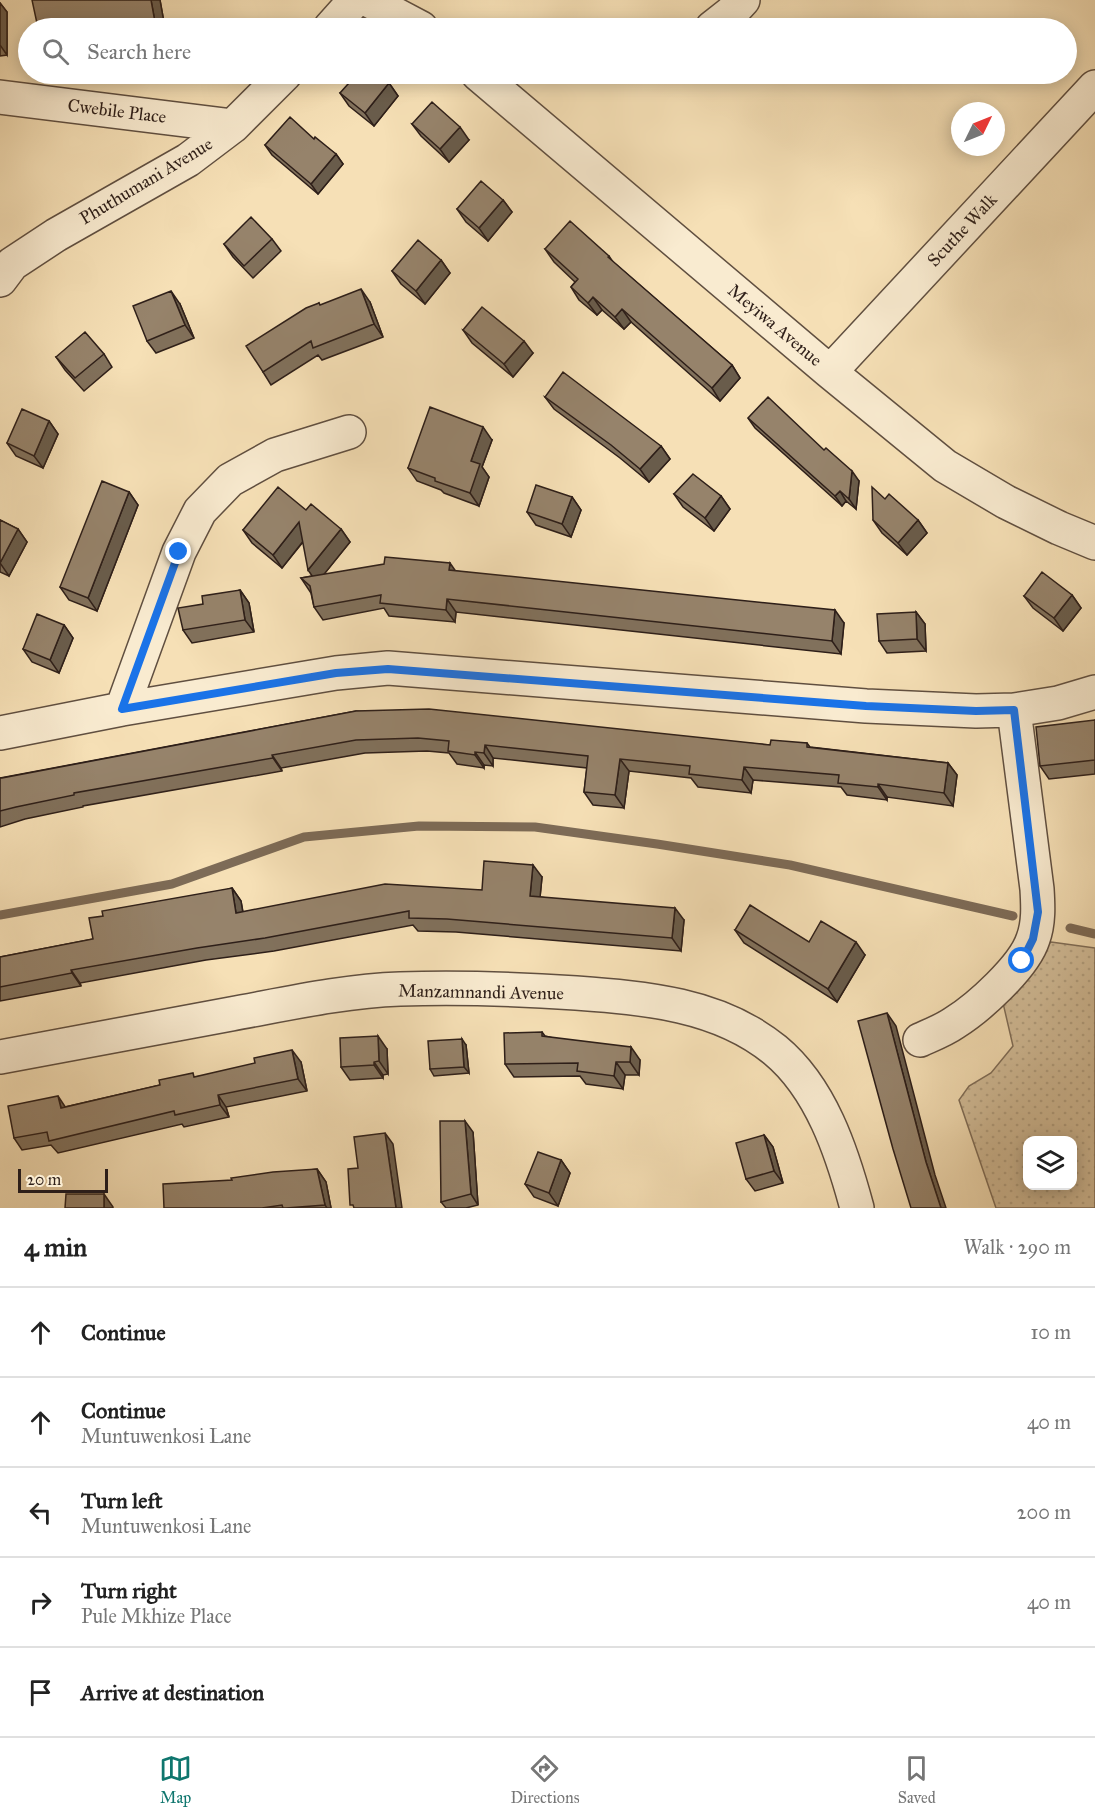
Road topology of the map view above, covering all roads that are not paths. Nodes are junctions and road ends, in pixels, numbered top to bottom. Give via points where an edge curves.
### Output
1 (355, 0) edge
2 (368, 0) edge
3 (743, 0) edge
4 (339, 18) edge
5 (402, 18) edge
6 (725, 18) edge
7 (275, 84) edge
8 (490, 84) edge
9 (1095, 87) edge
10 (0, 97) edge
11 (233, 126) junction
12 (0, 280) edge
13 (830, 372) junction
14 (349, 432) dead end
15 (1095, 543) edge
16 (1095, 692) edge
17 (122, 709) junction
18 (1014, 710) junction
19 (0, 733) edge
20 (920, 1040) dead end
21 (0, 1057) edge
22 (857, 1208) edge

1 - 4 street
2 - 5 street
3 - 6 street
7 - 11 street, Phuthumani Avenue
8 - 13 street, Meyiwa Avenue
9 - 13 street, Scuthe Walk
10 - 11 street, Cwebile Place
11 - 12 street, Phuthumani Avenue via 188,160 12,264
13 - 15 street, Meyiwa Avenue via 945,466 1006,502
14 - 17 street via 275,454 230,480 200,511 179,552
16 - 18 street
17 - 18 street via 336,673 388,669 866,706
17 - 19 street
18 - 20 street via 1038,912 1033,939 1022,961 976,1007
21 - 22 street, Manzamnandi Avenue via 307,1000 398,989 510,989 632,997 683,1006 725,1020 776,1051 814,1096 833,1136

